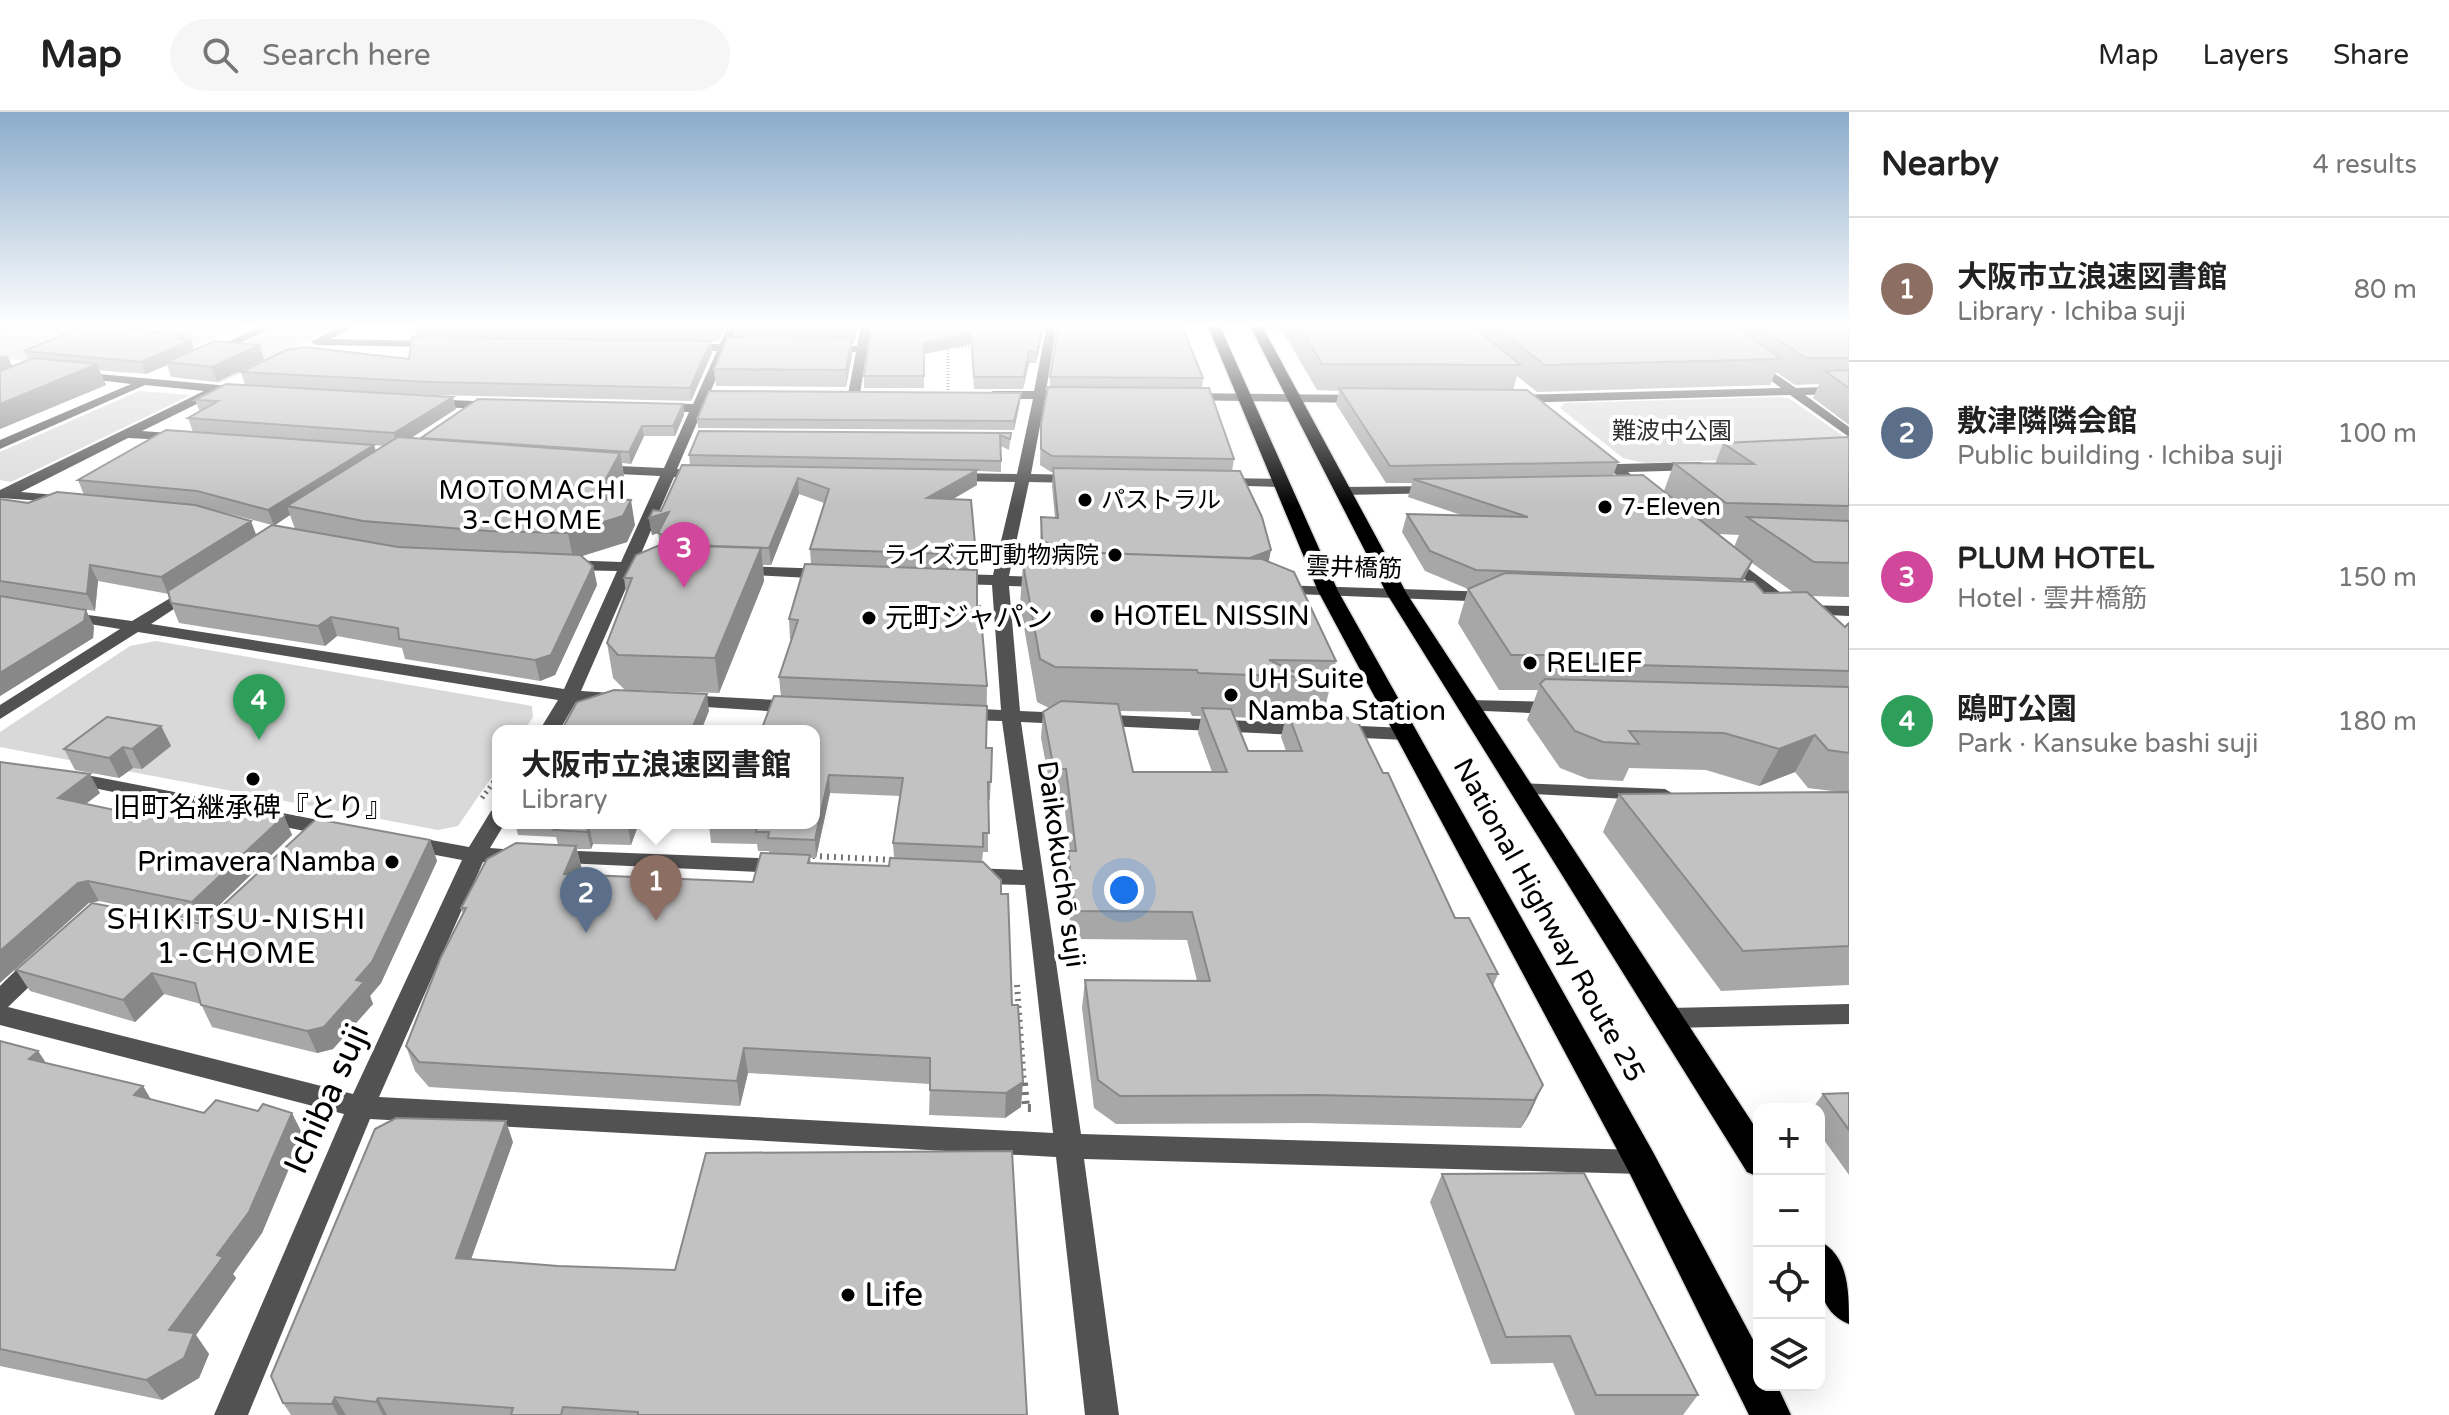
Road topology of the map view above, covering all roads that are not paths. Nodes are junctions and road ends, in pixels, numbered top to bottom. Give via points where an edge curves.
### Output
1 (139, 385) edge
2 (162, 385) edge
3 (227, 385) edge
4 (710, 385) edge
5 (856, 385) edge
6 (1043, 385) edge
7 (1241, 385) edge
8 (1284, 385) edge
9 (1514, 385) edge
10 (1785, 385) edge
11 (216, 390) junction
12 (1849, 390) edge
13 (1796, 392) junction
14 (262, 393) edge
15 (839, 394) edge
16 (854, 394) junction
17 (870, 394) edge
18 (948, 395) edge
19 (1041, 395) junction
20 (1087, 396) edge
21 (1165, 397) edge
22 (705, 398) junction
23 (1247, 398) junction
24 (1291, 398) junction
25 (1373, 399) edge
26 (1500, 399) edge
27 (414, 402) edge
28 (1538, 404) junction
29 (475, 406) junction
30 (507, 406) edge
31 (649, 407) edge
32 (451, 423) edge
33 (1849, 433) edge
34 (126, 434) junction
35 (1580, 439) edge
36 (203, 440) edge
37 (0, 445) edge
38 (1709, 465) edge
39 (574, 467) edge
40 (1615, 468) junction
41 (668, 473) junction
42 (714, 474) edge
43 (931, 477) edge
44 (1024, 478) junction
45 (1099, 480) edge
46 (1204, 481) edge
47 (1281, 483) junction
48 (1638, 486) junction
49 (1606, 487) edge
50 (1446, 490) edge
51 (1342, 491) junction
52 (2, 495) edge
53 (84, 501) edge
54 (1661, 504) edge
55 (1726, 544) edge
56 (554, 565) edge
57 (629, 567) junction
58 (675, 569) edge
59 (721, 571) edge
60 (845, 575) edge
61 (213, 577) edge
62 (938, 578) edge
63 (1000, 580) junction
64 (1063, 582) edge
65 (1253, 589) edge
66 (1328, 591) junction
67 (1397, 594) junction
68 (1513, 598) edge
69 (1766, 608) edge
70 (1792, 609) junction
71 (45, 611) edge
72 (1849, 611) edge
73 (1817, 626) edge
74 (135, 627) junction
75 (570, 696) junction
76 (633, 699) edge
77 (664, 701) edge
78 (1468, 706) junction
79 (821, 708) edge
80 (1571, 708) edge
81 (0, 713) edge
82 (946, 714) edge
83 (1011, 717) junction
84 (553, 725) edge
85 (1406, 734) junction
86 (45, 774) edge
87 (1521, 789) junction
88 (1694, 796) edge
89 (492, 826) edge
90 (318, 827) junction
91 (349, 833) edge
92 (381, 838) edge
93 (296, 848) edge
94 (475, 855) junction
95 (809, 868) edge
96 (948, 875) edge
97 (1035, 878) junction
98 (65, 941) edge
99 (0, 1000) edge
100 (1849, 1014) edge
101 (0, 1015) edge
102 (1670, 1018) junction
103 (361, 1107) junction
104 (1066, 1146) junction
105 (1753, 1152) edge
106 (1641, 1162) junction
107 (1825, 1268) edge
108 (1849, 1306) edge
109 (231, 1415) edge
110 (1102, 1415) edge
111 (1771, 1415) edge

1 - 37 street
2 - 11 street
3 - 11 street
4 - 22 street
5 - 16 street
6 - 19 street, Daikokuchō suji
7 - 23 highway, National Highway Route 25
8 - 24 highway, National Highway Route 25
9 - 28 street
10 - 13 street
11 - 14 street
11 - 34 street
12 - 13 street
13 - 28 street
13 - 33 street
15 - 16 street
16 - 17 street
18 - 19 street
19 - 20 street
19 - 44 street, Daikokuchō suji via 1024,437
21 - 23 street
22 - 31 street
22 - 41 street via 693,435
23 - 24 street
23 - 47 highway, National Highway Route 25
24 - 25 street
24 - 51 highway, National Highway Route 25
26 - 28 street
27 - 29 street
29 - 30 street
29 - 32 street
34 - 36 street
34 - 52 street
35 - 40 street
38 - 40 street
39 - 41 street
40 - 48 street
41 - 42 street
41 - 57 street
43 - 44 street
44 - 45 street
44 - 63 street, Daikokuchō suji
46 - 47 street
47 - 66 highway, National Highway Route 25
48 - 49 street
48 - 54 street
50 - 51 street
51 - 67 highway, National Highway Route 25
52 - 53 street
55 - 70 street
56 - 57 street
57 - 58 street
57 - 75 street
59 - 60 street
61 - 74 street
62 - 63 street
63 - 64 street
63 - 83 street, Daikokuchō suji
65 - 66 street, 雲井橋筋
66 - 67 street, 雲井橋筋
66 - 85 highway, National Highway Route 25
67 - 68 street, 雲井橋筋
67 - 78 highway, National Highway Route 25
69 - 70 street
70 - 72 street
70 - 73 street
71 - 74 street
74 - 75 street
74 - 81 street
75 - 76 street
75 - 84 street
77 - 79 street
78 - 80 street
78 - 87 highway, National Highway Route 25
82 - 83 street
83 - 85 street
83 - 97 street, Daikokuchō suji
85 - 106 highway, National Highway Route 25
86 - 90 street
87 - 88 street
87 - 102 highway, National Highway Route 25
89 - 94 street, Ichiba suji
90 - 91 street
90 - 93 street
92 - 94 street
94 - 95 street via 633,867
94 - 103 street, Ichiba suji
96 - 97 street
97 - 104 street, Daikokuchō suji
98 - 99 street
100 - 102 street
101 - 103 street
102 - 105 highway, National Highway Route 25
103 - 104 street
103 - 109 street, Ichiba suji
104 - 106 street
104 - 110 street, Daikokuchō suji
106 - 111 highway, National Highway Route 25
107 - 108 highway

